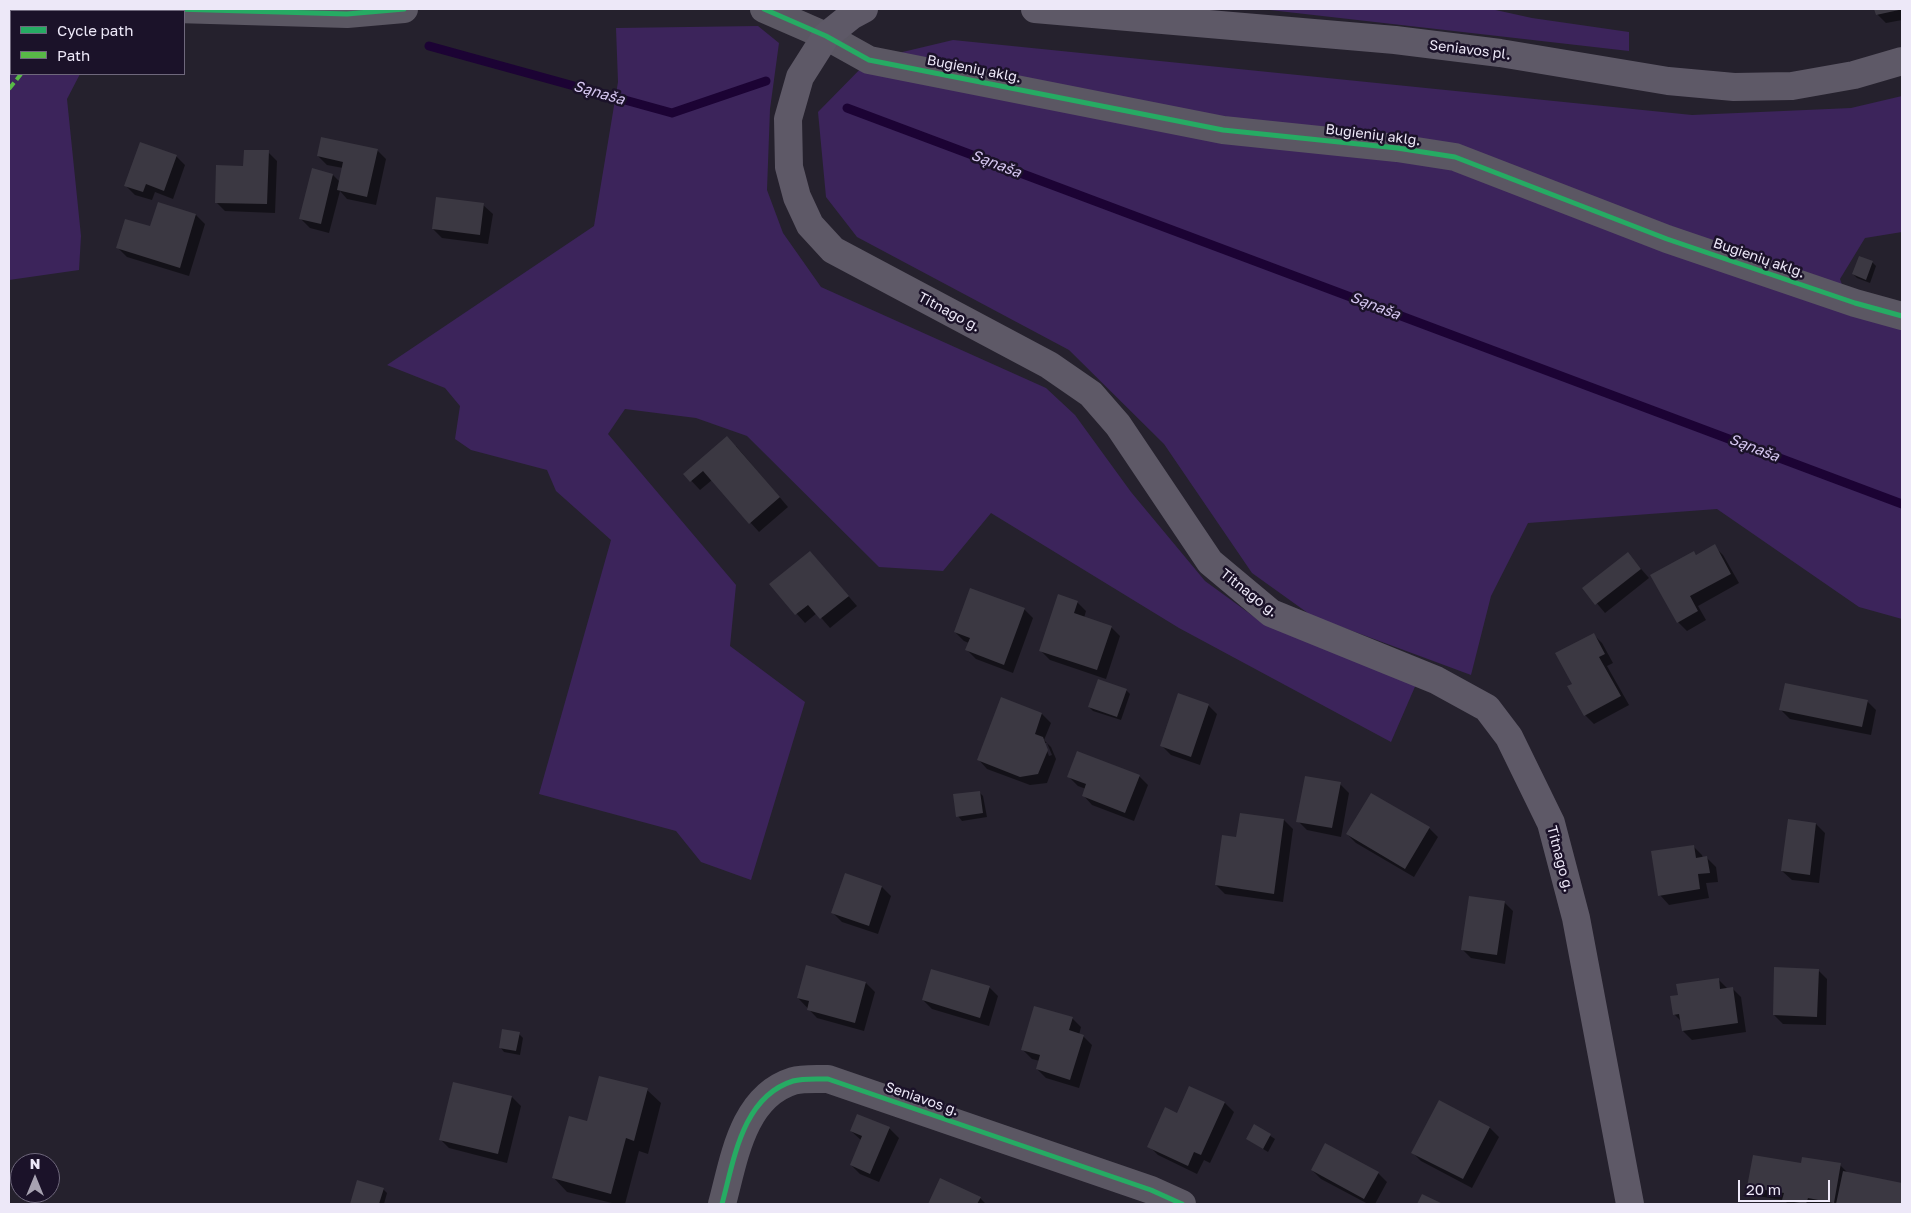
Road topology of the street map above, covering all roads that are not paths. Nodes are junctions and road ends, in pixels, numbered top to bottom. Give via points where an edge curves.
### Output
1 (176, 9) edge
2 (404, 9) edge
3 (764, 9) edge
4 (864, 9) edge
5 (1035, 9) edge
6 (826, 36) junction
7 (1902, 61) edge
8 (1902, 316) edge
9 (722, 1204) edge
10 (1182, 1204) edge
11 (1630, 1204) edge

1 - 2 street via 347,14
3 - 6 street, Bugienių aklg.
4 - 6 main road
5 - 7 main road, Seniavos pl. via 1395,40 1734,87 1792,86 1854,75
6 - 8 street, Bugienių aklg. via 868,60 1174,121 1223,130 1455,157 1667,239
6 - 11 main road, Titnago g. via 800,77 788,119 789,167 797,197 810,225 833,250 1049,365 1091,394 1118,425 1210,562 1272,613 1436,680 1487,708 1509,737 1551,822 1576,918
9 - 10 street, Seniavos g. via 740,1138 758,1104 777,1088 794,1080 828,1079 1151,1190

